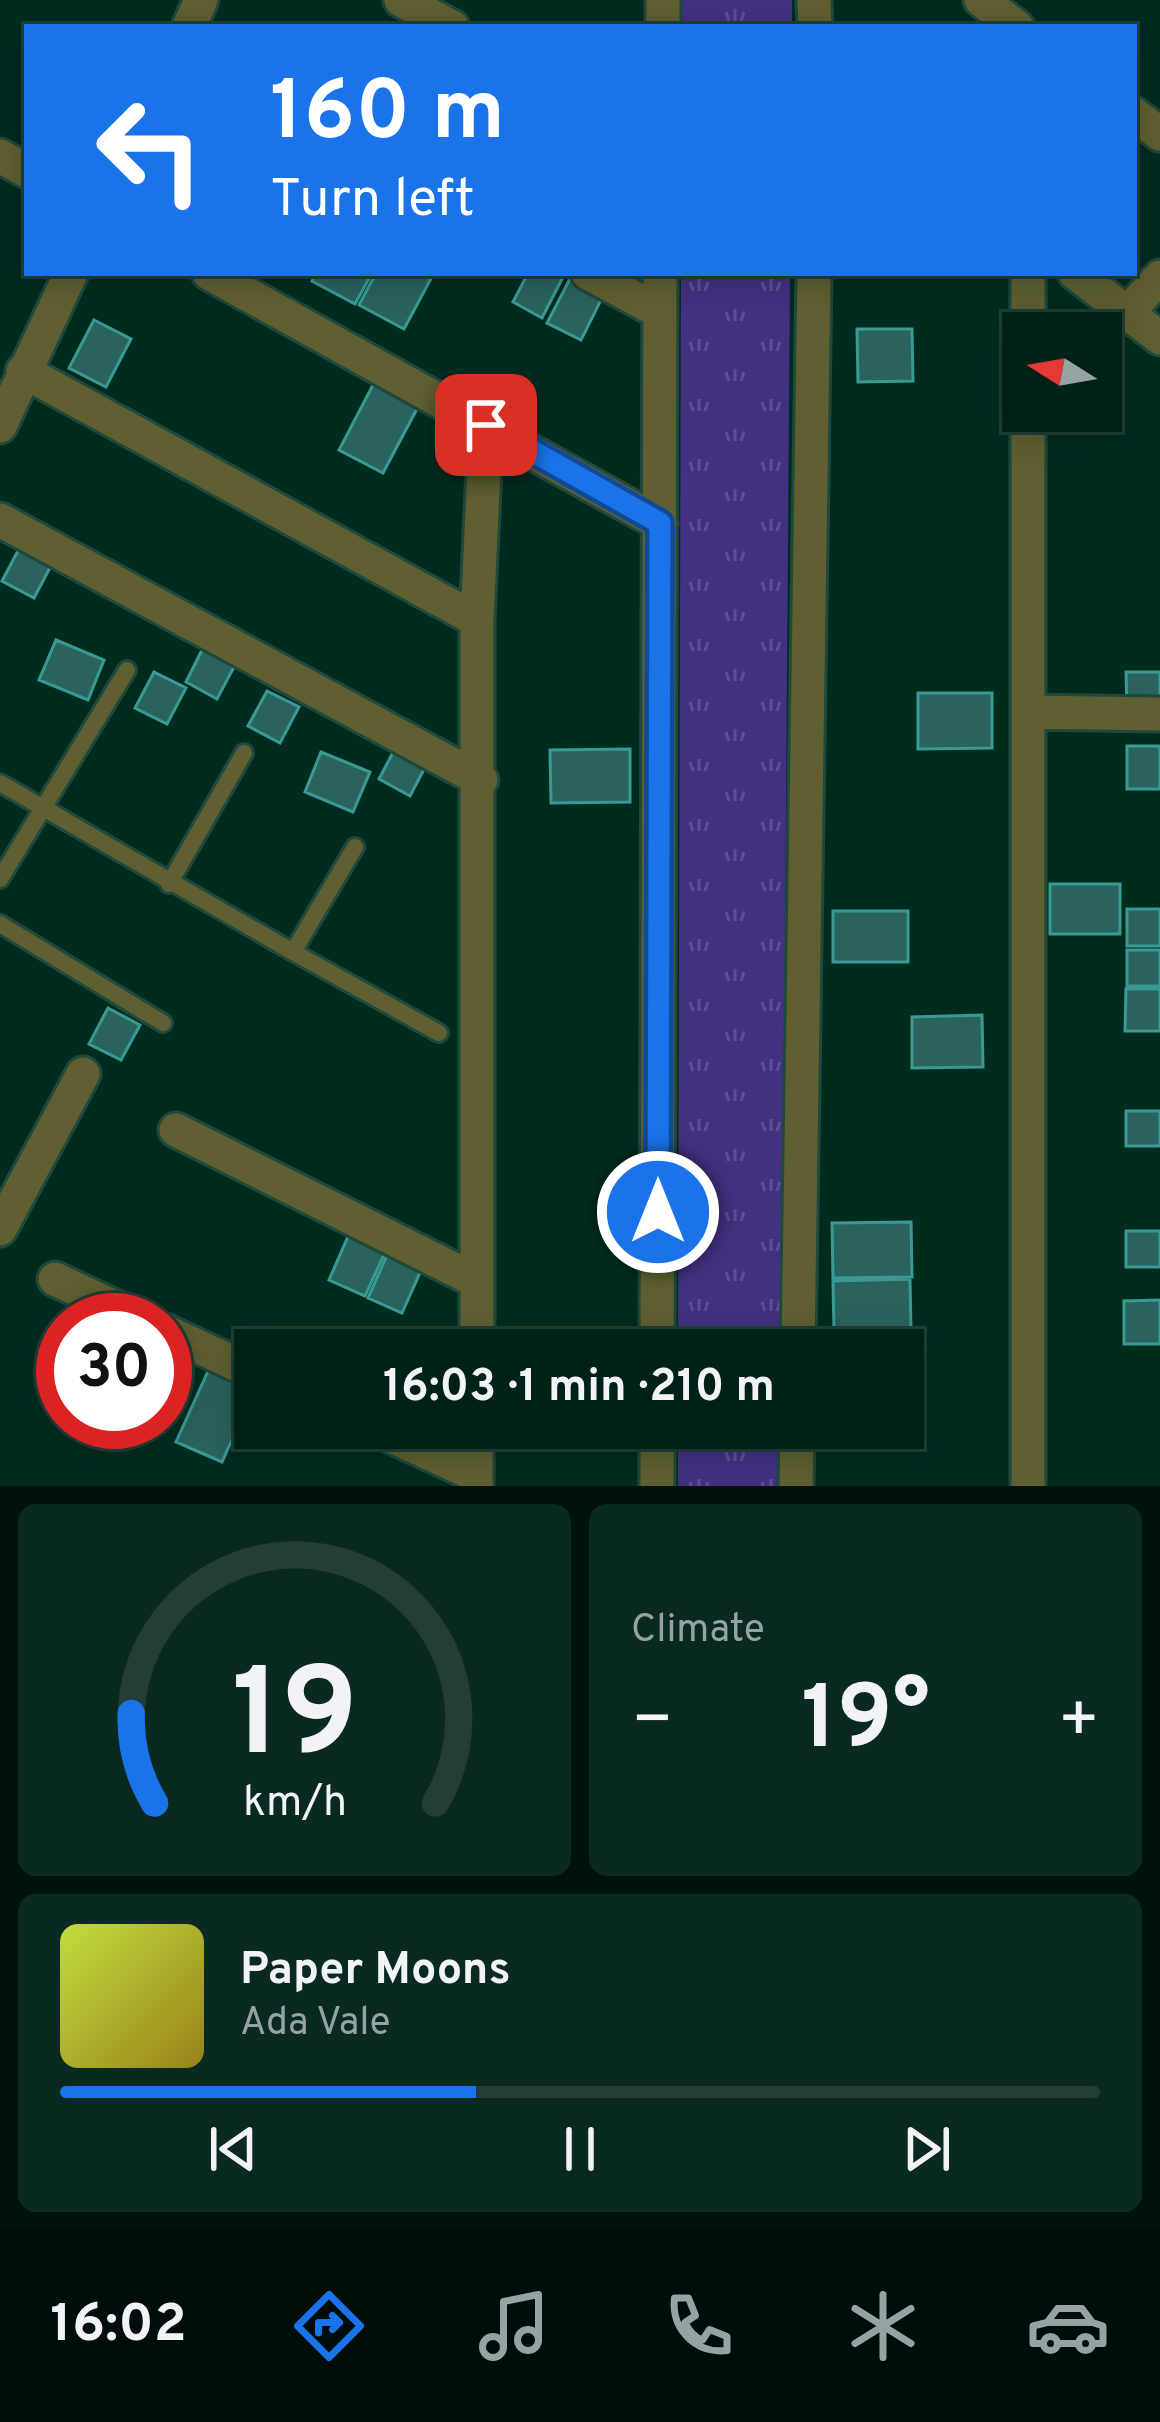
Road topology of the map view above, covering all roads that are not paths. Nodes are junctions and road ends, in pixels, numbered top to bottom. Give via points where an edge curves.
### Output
1 (401, 0) edge
2 (981, 0) edge
3 (446, 24) edge
4 (1013, 24) edge
5 (70, 276) edge
6 (214, 276) edge
7 (593, 276) edge
8 (660, 276) edge
9 (814, 276) edge
10 (1028, 276) edge
11 (1079, 276) edge
12 (1160, 277) edge
13 (660, 312) junction
14 (1028, 312) edge
15 (1127, 313) junction
16 (1160, 338) edge
17 (23, 371) junction
18 (486, 425) junction
19 (0, 426) edge
20 (1028, 432) edge
21 (0, 520) edge
22 (660, 523) junction
23 (477, 620) junction
24 (127, 670) dead end
25 (1028, 712) junction
26 (1160, 715) edge
27 (244, 753) dead end
28 (481, 780) junction
29 (0, 783) edge
30 (42, 808) junction
31 (356, 848) dead end
32 (0, 879) edge
33 (169, 884) junction
34 (0, 924) edge
35 (293, 952) junction
36 (163, 1023) dead end
37 (439, 1033) dead end
38 (83, 1074) dead end
39 (176, 1130) dead end
40 (0, 1229) edge
41 (55, 1280) dead end
42 (477, 1281) junction
43 (83, 1293) edge
44 (477, 1329) edge
45 (657, 1329) edge
46 (798, 1329) edge
47 (192, 1343) edge
48 (234, 1362) edge
49 (415, 1449) edge
50 (476, 1449) edge
51 (657, 1449) edge
52 (797, 1449) edge
53 (476, 1480) edge
54 (657, 1486) edge
55 (796, 1486) edge
56 (1028, 1486) edge

1 - 3 street
2 - 4 street
5 - 17 street
6 - 18 street
7 - 13 street
8 - 13 street
9 - 46 street
10 - 14 street
11 - 15 street
12 - 15 street
13 - 22 street
15 - 16 street
17 - 19 street
17 - 23 street
18 - 22 street
18 - 23 street
20 - 25 street
21 - 28 street
22 - 45 street
23 - 28 street
24 - 30 lane
25 - 26 street
25 - 56 street
27 - 33 lane
28 - 42 street
29 - 30 lane
30 - 32 lane
30 - 33 lane
31 - 35 lane
33 - 35 lane
34 - 36 lane
35 - 37 lane
38 - 40 street
39 - 42 street
41 - 43 street
42 - 44 street
47 - 48 street
49 - 53 street
50 - 53 street
51 - 54 street
52 - 55 street

